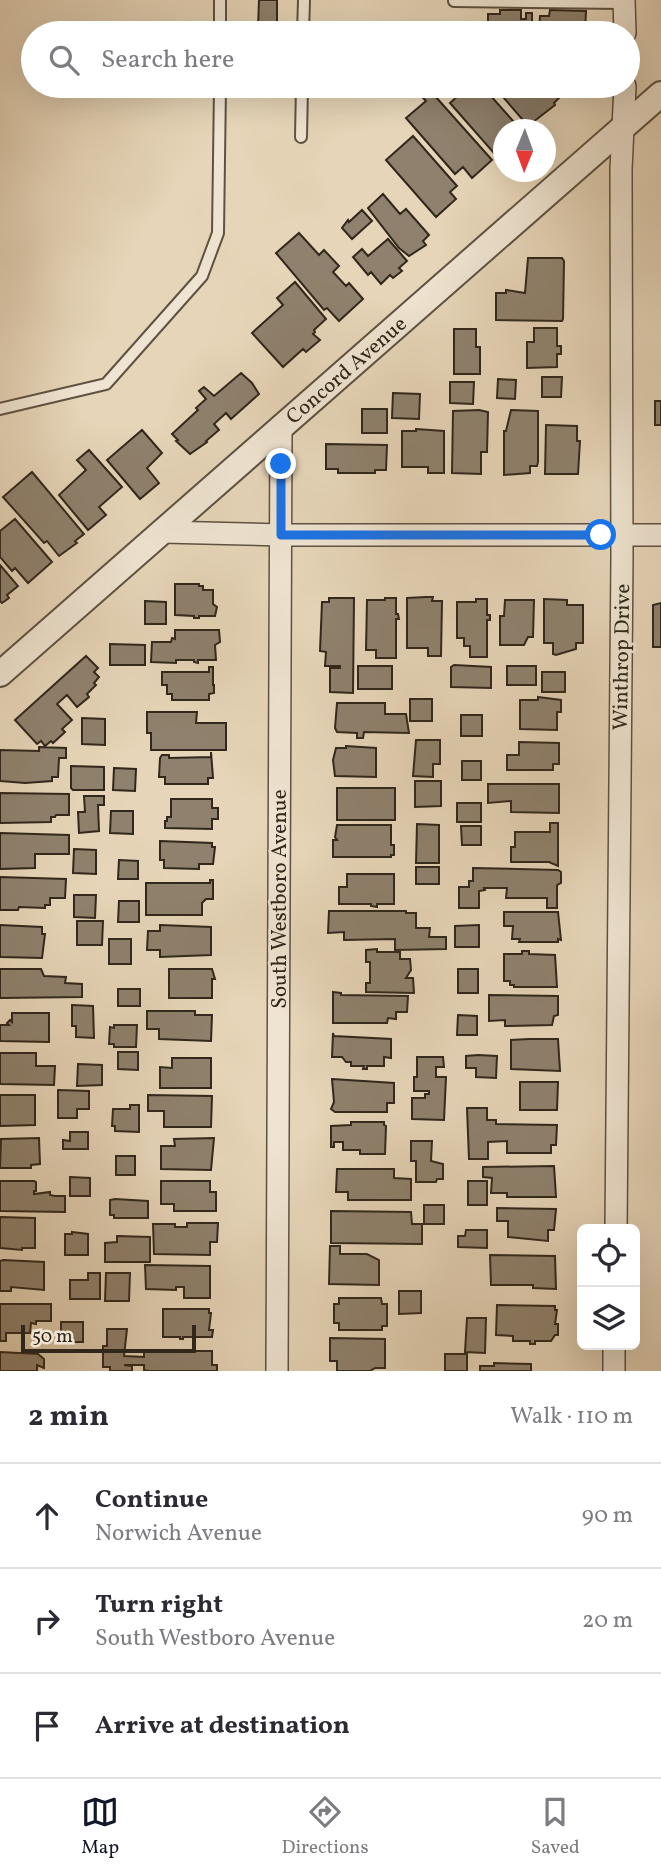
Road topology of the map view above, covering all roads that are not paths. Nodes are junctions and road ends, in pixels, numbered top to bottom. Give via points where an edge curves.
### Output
1 (220, 0) edge
2 (304, 0) edge
3 (454, 1) edge
4 (624, 2) edge
5 (220, 21) edge
6 (303, 21) edge
7 (625, 21) edge
8 (661, 94) edge
9 (220, 98) edge
10 (302, 98) edge
11 (625, 98) edge
12 (624, 127) junction
13 (301, 137) dead end
14 (0, 409) edge
15 (281, 426) junction
16 (163, 532) junction
17 (281, 535) junction
18 (621, 535) junction
19 (661, 536) edge
20 (0, 674) edge
21 (615, 1224) edge
22 (614, 1350) edge
23 (277, 1371) edge
24 (614, 1371) edge

1 - 5 lane
2 - 6 lane
3 - 4 lane
4 - 7 street
8 - 12 street, Concord Avenue
9 - 14 lane via 219,233 202,276 106,384
10 - 13 lane
11 - 12 street, Winthrop Drive
12 - 15 street, Concord Avenue
12 - 18 street, Winthrop Drive
15 - 16 street, Concord Avenue
15 - 17 street, South Westboro Avenue
16 - 17 street
16 - 20 street, Concord Avenue
17 - 18 street
17 - 23 street, South Westboro Avenue
18 - 19 street
18 - 21 street, Winthrop Drive
22 - 24 street

